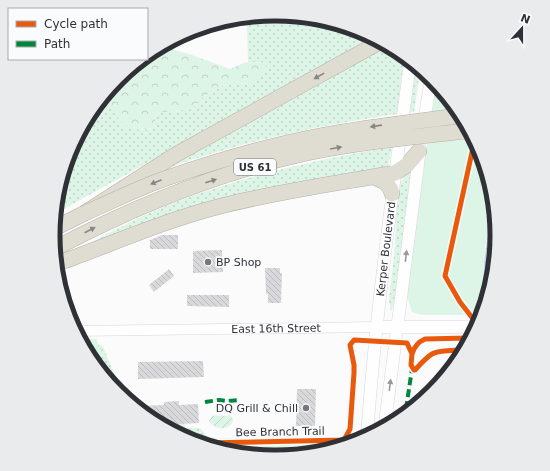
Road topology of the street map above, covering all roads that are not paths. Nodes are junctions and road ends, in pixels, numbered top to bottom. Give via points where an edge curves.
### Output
1 (374, 45) edge
2 (409, 68) edge
3 (430, 87) edge
4 (453, 116) edge
5 (463, 131) edge
6 (420, 151) junction
7 (395, 173) junction
8 (373, 177) junction
9 (392, 194) junction
10 (83, 214) junction
11 (61, 225) edge
12 (61, 245) edge
13 (62, 262) edge
14 (376, 327) junction
15 (397, 327) junction
16 (468, 327) edge
17 (83, 330) edge
18 (386, 419) edge
19 (367, 429) edge

1 -> 10 highway, bridge via 175,155
2 - 7 main road, Kerper Boulevard
3 - 6 main road, Kerper Boulevard
4 -> 10 highway, US 61, bridge via 376,126 267,148 163,179
12 -> 5 highway, US 61, bridge via 146,204 246,169 373,142
6 - 7 highway
15 -> 6 main road, Kerper Boulevard
7 - 8 highway
7 - 9 main road, Kerper Boulevard
8 - 9 highway via 385,182
8 - 13 highway via 224,205 145,230
9 - 14 main road, Kerper Boulevard
10 - 11 highway, US 61
14 - 15 main road, East 16th Street
14 - 17 street, East 16th Street
14 - 19 main road, Kerper Boulevard
15 - 16 main road, East 16th Street
18 -> 15 main road, Kerper Boulevard

